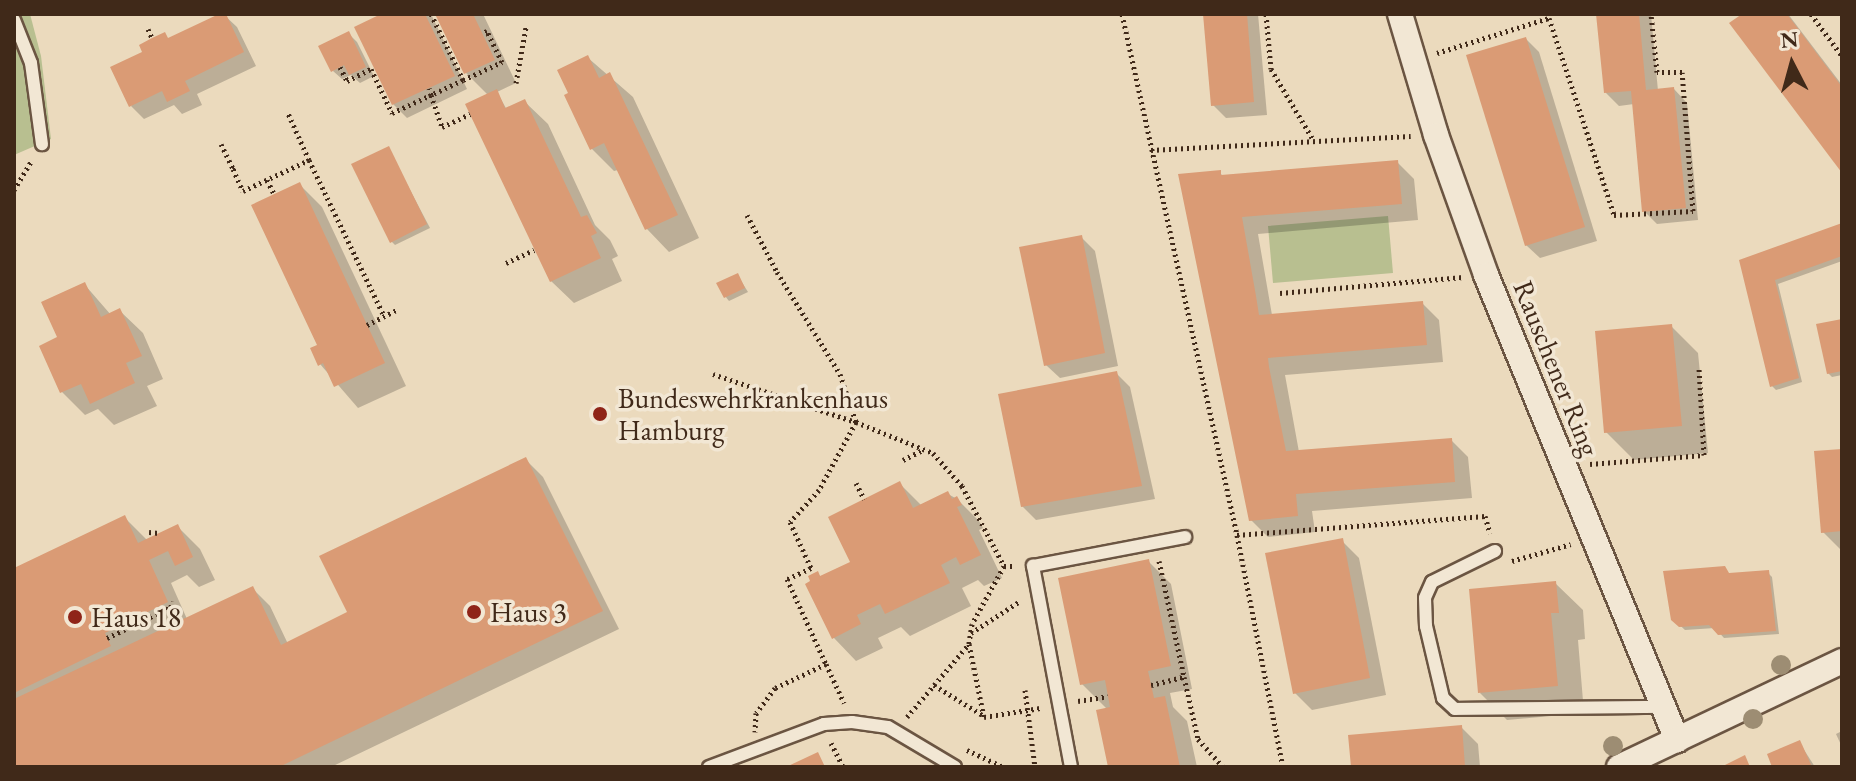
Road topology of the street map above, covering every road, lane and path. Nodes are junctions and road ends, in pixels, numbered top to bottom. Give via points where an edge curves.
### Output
1 (431, 14) edge
2 (1122, 14) edge
3 (1266, 14) edge
4 (1400, 14) edge
5 (1651, 14) edge
6 (1811, 14) edge
7 (1548, 16) edge
8 (14, 20) edge
9 (526, 27) dead end
10 (148, 29) dead end
11 (482, 33) dead end
12 (152, 38) dead end
13 (1842, 56) edge
14 (1413, 60) junction
15 (340, 67) dead end
16 (463, 80) junction
17 (516, 83) dead end
18 (430, 92) junction
19 (288, 113) dead end
20 (470, 114) dead end
21 (1436, 135) junction
22 (1314, 141) junction
23 (42, 144) joint
24 (221, 144) dead end
25 (1151, 150) junction
26 (309, 160) junction
27 (267, 180) junction
28 (14, 190) edge
29 (274, 194) dead end
30 (747, 215) dead end
31 (534, 250) dead end
32 (506, 263) dead end
33 (1486, 275) junction
34 (1280, 293) dead end
35 (398, 309) dead end
36 (384, 316) junction
37 (367, 325) dead end
38 (1699, 367) dead end
39 (713, 374) dead end
40 (856, 422) junction
41 (924, 450) junction
42 (903, 460) dead end
43 (1565, 465) junction
44 (856, 483) dead end
45 (864, 499) dead end
46 (149, 532) dead end
47 (159, 533) dead end
48 (1237, 535) junction
49 (1185, 537) dead end
50 (1594, 538) junction
51 (1155, 543) junction
52 (1495, 551) junction
53 (1004, 566) junction
54 (1033, 566) junction
55 (1038, 590) junction
56 (172, 601) dead end
57 (970, 634) junction
58 (107, 638) dead end
59 (969, 644) junction
60 (1842, 661) edge
61 (826, 664) junction
62 (1184, 677) junction
63 (934, 685) junction
64 (1151, 685) dead end
65 (1025, 690) dead end
66 (1108, 696) dead end
67 (1059, 705) junction
68 (1663, 707) junction
69 (1029, 710) junction
70 (984, 717) junction
71 (852, 722) junction
72 (880, 726) junction
73 (1677, 740) junction
74 (754, 747) junction
75 (709, 767) edge
76 (955, 767) edge
77 (1035, 767) edge
78 (1071, 767) edge
79 (1223, 767) edge
80 (1283, 767) edge
81 (1619, 767) edge

1 - 16 path
2 - 25 path
3 - 22 path via 1271,69
4 - 14 street, Rauschener Ring
5 - 7 path via 1657,72 1682,72 1693,211 1614,215
6 - 13 path
7 - 14 path
8 - 23 lane via 31,63
9 - 17 path
10 - 12 path
11 - 16 path via 487,31 502,62
14 - 21 street, Rauschener Ring
15 - 18 path via 347,81 371,69 392,113
16 - 18 path
18 - 20 path via 442,127
19 - 26 path
21 - 22 path
21 - 33 street, Rauschener Ring
22 - 25 path
23 - 28 path
24 - 27 path via 243,191
25 - 48 path
26 - 27 path
26 - 36 path
27 - 29 path
30 - 40 path via 840,374
31 - 32 path
33 - 34 path
33 - 43 street, Rauschener Ring
35 - 36 path
36 - 37 path
38 - 43 path via 1704,455
39 - 40 path
40 - 41 path
40 - 61 path via 819,490 790,522 812,571 787,579
41 - 42 path
41 - 53 path via 947,466 962,486
43 - 50 street, Rauschener Ring
44 - 45 path
46 - 47 path
48 - 52 path via 1485,516
48 - 80 path
49 - 51 lane
50 - 52 path via 1499,564
50 - 68 street, Rauschener Ring
51 - 54 lane
51 - 62 path
52 - 68 lane via 1432,582 1425,598 1443,698 1455,709
53 - 54 path
53 - 57 path
54 - 55 lane
55 - 57 path
55 - 67 lane
56 - 58 path via 171,607
57 - 59 path
59 - 63 path
59 - 70 path
60 - 73 street
61 - 71 path
61 - 74 path via 775,688 756,713
62 - 64 path
62 - 79 path via 1198,739
63 - 70 path
63 - 72 path via 905,720 886,714
65 - 69 path
66 - 67 path
67 - 69 path
67 - 78 lane
68 - 73 street, Rauschener Ring
69 - 70 path
69 - 77 path
71 - 72 lane
71 - 74 lane via 824,724
72 - 76 lane
73 - 81 street
74 - 75 lane

